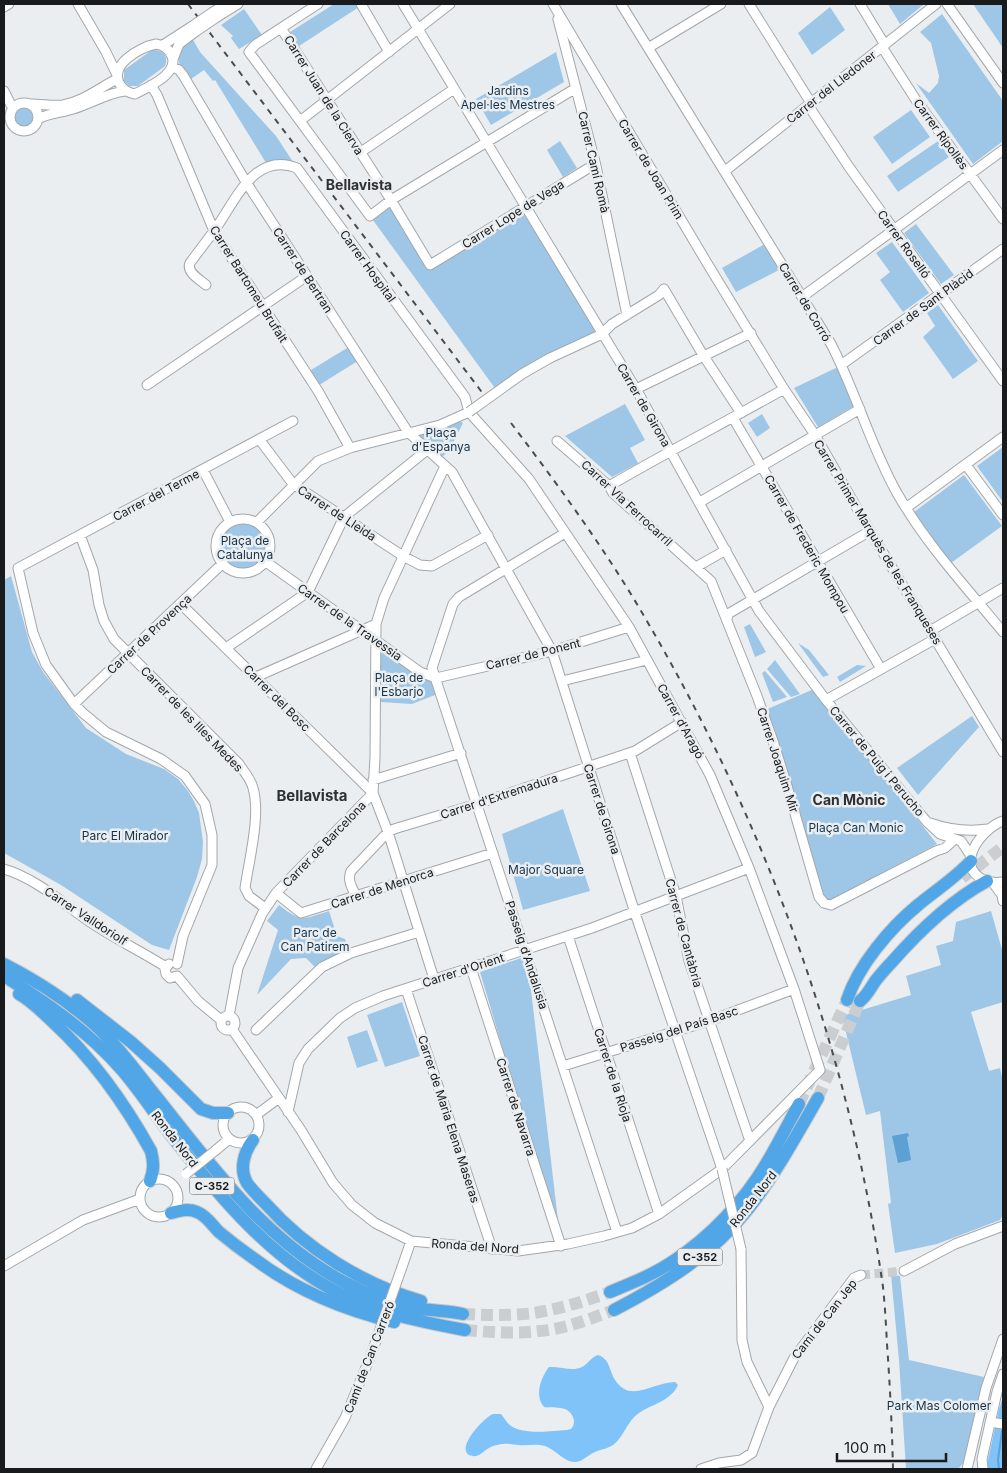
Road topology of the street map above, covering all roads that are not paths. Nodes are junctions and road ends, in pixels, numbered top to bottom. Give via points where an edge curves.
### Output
1 (9, 4) edge
2 (78, 4) edge
3 (226, 4) edge
4 (238, 4) edge
5 (318, 4) edge
6 (361, 4) edge
7 (403, 4) edge
8 (450, 4) edge
9 (621, 4) edge
10 (721, 4) edge
11 (749, 4) edge
12 (860, 4) edge
13 (936, 4) edge
14 (947, 4) edge
15 (4, 7) edge
16 (554, 7) edge
17 (215, 15) junction
18 (281, 28) junction
19 (417, 28) junction
20 (193, 30) junction
21 (163, 45) junction
22 (883, 46) junction
23 (648, 48) junction
24 (106, 52) junction
25 (389, 52) junction
26 (583, 54) junction
27 (124, 61) junction
28 (569, 61) junction
29 (173, 63) junction
30 (117, 77) junction
31 (151, 84) junction
32 (1003, 84) edge
33 (576, 88) junction
34 (454, 89) junction
35 (4, 91) edge
36 (125, 91) junction
37 (327, 100) junction
38 (31, 104) junction
39 (810, 104) junction
40 (10, 105) edge
41 (7, 115) edge
42 (38, 119) junction
43 (300, 121) junction
44 (486, 142) junction
45 (1003, 150) edge
46 (361, 152) junction
47 (596, 166) junction
48 (725, 171) junction
49 (970, 174) junction
50 (246, 182) junction
51 (391, 200) junction
52 (525, 207) junction
53 (1003, 219) edge
54 (894, 230) junction
55 (214, 231) junction
56 (1003, 248) edge
57 (430, 265) joint
58 (307, 276) junction
59 (206, 285) dead end
60 (940, 295) junction
61 (802, 297) junction
62 (263, 306) junction
63 (627, 315) junction
64 (751, 333) junction
65 (602, 334) junction
66 (703, 355) junction
67 (841, 365) junction
68 (1003, 381) edge
69 (147, 385) dead end
70 (636, 388) junction
71 (784, 389) junction
72 (860, 409) junction
73 (469, 412) junction
74 (737, 415) junction
75 (292, 421) dead end
76 (408, 432) junction
77 (815, 435) junction
78 (1003, 438) edge
79 (259, 439) junction
80 (557, 440) dead end
81 (350, 448) junction
82 (426, 450) junction
83 (670, 450) junction
84 (966, 465) junction
85 (445, 466) junction
86 (761, 466) junction
87 (203, 470) junction
88 (294, 484) junction
89 (609, 486) junction
90 (700, 502) junction
91 (906, 508) junction
92 (1003, 515) edge
93 (344, 517) junction
94 (230, 522) junction
95 (257, 522) junction
96 (870, 531) junction
97 (565, 533) junction
98 (80, 535) junction
99 (488, 535) junction
100 (726, 550) junction
101 (403, 556) junction
102 (266, 562) junction
103 (817, 562) junction
104 (223, 563) junction
105 (696, 567) junction
106 (506, 569) junction
107 (1003, 588) edge
108 (308, 592) junction
109 (754, 599) junction
110 (979, 603) junction
111 (181, 604) junction
112 (727, 619) junction
113 (376, 624) junction
114 (629, 627) junction
115 (362, 630) junction
116 (930, 630) junction
117 (1003, 632) edge
118 (936, 639) junction
119 (376, 641) junction
120 (226, 648) junction
121 (552, 652) junction
122 (128, 653) junction
123 (647, 660) junction
124 (881, 669) junction
125 (256, 677) junction
126 (436, 678) junction
127 (562, 681) junction
128 (826, 700) junction
129 (74, 704) junction
130 (682, 722) junction
131 (1003, 752) edge
132 (461, 753) junction
133 (630, 753) junction
134 (588, 766) junction
135 (373, 780) junction
136 (373, 793) junction
137 (478, 804) junction
138 (1003, 811) edge
139 (1003, 821) edge
140 (927, 822) junction
141 (991, 827) junction
142 (388, 832) junction
143 (940, 834) junction
144 (955, 839) junction
145 (936, 851) junction
146 (493, 852) junction
147 (971, 858) junction
148 (749, 868) junction
149 (4, 869) edge
150 (403, 881) junction
151 (965, 881) tunnel mouth
152 (990, 882) junction
153 (1003, 882) edge
154 (276, 893) junction
155 (356, 896) junction
156 (676, 896) junction
157 (1003, 901) edge
158 (265, 908) junction
159 (635, 913) junction
160 (419, 932) junction
161 (568, 936) junction
162 (525, 950) junction
163 (4, 963) edge
164 (177, 964) junction
165 (166, 967) junction
166 (470, 968) junction
167 (4, 976) edge
168 (178, 976) junction
169 (434, 979) junction
170 (4, 985) edge
171 (406, 989) junction
172 (794, 989) junction
173 (854, 1001) junction
174 (225, 1018) junction
175 (709, 1021) junction
176 (256, 1030) dead end
177 (675, 1031) junction
178 (606, 1053) junction
179 (563, 1066) junction
180 (820, 1070) joint
181 (278, 1098) junction
182 (818, 1098) tunnel mouth
183 (799, 1104) tunnel mouth
184 (288, 1112) junction
185 (228, 1113) junction
186 (256, 1115) junction
187 (229, 1139) junction
188 (253, 1140) junction
189 (750, 1141) junction
190 (722, 1169) junction
191 (150, 1181) junction
192 (173, 1185) junction
193 (140, 1199) junction
194 (171, 1213) junction
195 (659, 1214) junction
196 (1003, 1226) edge
197 (617, 1232) junction
198 (411, 1241) junction
199 (561, 1246) junction
200 (492, 1249) junction
201 (4, 1266) edge
202 (904, 1271) tunnel mouth
203 (860, 1275) tunnel mouth
204 (610, 1292) tunnel mouth
205 (614, 1310) tunnel mouth
206 (1003, 1339) edge
207 (1003, 1374) edge
208 (769, 1407) junction
209 (990, 1422) junction
210 (1003, 1424) edge
211 (316, 1469) edge
212 (701, 1469) edge
213 (967, 1469) edge
214 (982, 1469) edge

1 - 15 street
2 - 24 street
3 - 17 street
4 - 17 street
5 - 18 street
6 - 25 street
7 - 19 street, Carrer de Girona
8 - 19 street
9 - 23 street, Carrer de Corró
10 - 23 street
11 - 39 street, Carrer Roselló
12 - 22 street, Carrer Ripollès
13 - 22 street, Carrer del Lledoner
14 - 32 street
16 - 26 street, Carrer de Joan Prim
16 - 28 street, Carrer Camí Romà
17 - 20 street, bridge
18 - 37 street, Carrer Juan de la Cierva
18 - 43 street via 249,52
19 - 25 street
19 - 34 street, Carrer de Girona
20 - 21 street
20 - 29 street via 179,44
21 - 27 street via 148,45
21 - 29 street via 170,52
22 - 39 street, Carrer del Lledoner
22 - 49 street, Carrer Ripollès via 916,100
23 - 48 street, Carrer de Corró
24 - 27 street
24 - 30 street
25 - 37 street
26 - 28 street
26 - 64 street, Carrer de Joan Prim
27 - 30 street via 118,68
28 - 33 street, Carrer Camí Romà
29 - 31 street via 166,75
29 - 50 street, Carrer de Bertran
30 - 36 street
30 - 38 street via 77,101 62,105
31 - 36 street via 135,94
31 - 55 street, Carrer Bartomeu Brufalt
33 - 44 street
33 - 47 street, Carrer Camí Romà
34 - 44 street, Carrer de Girona
34 - 46 street
35 - 40 street
36 - 42 street
37 - 43 street
37 - 46 street, Carrer Juan de la Cierva
38 - 40 street
38 - 42 street
39 - 48 street, Carrer del Lledoner
39 - 54 street, Carrer Roselló
40 - 41 street
41 - 42 street via 13,126 24,131 34,127
43 - 51 street via 370,216
44 - 51 street
44 - 52 street, Carrer de Girona
45 - 49 street
46 - 51 street, Carrer Juan de la Cierva
47 - 52 street, Carrer Lope de Vega
47 - 63 street, Carrer Camí Romà
48 - 61 street, Carrer de Corró
49 - 53 street, Carrer Ripollès
49 - 54 street
50 - 55 street
50 - 58 street, Carrer de Bertran
50 - 73 street, Carrer Hospital via 276,164 297,168 464,397
51 - 57 street, Carrer Juan de la Cierva
52 - 57 street, Carrer Lope de Vega
52 - 65 street, Carrer de Girona
54 - 60 street, Carrer Roselló
54 - 61 street
55 - 59 street via 188,266
55 - 62 street, Carrer Bartomeu Brufalt
56 - 60 street, Carrer de Sant Plàcid
58 - 62 street
58 - 76 street, Carrer de Bertran
60 - 67 street, Carrer de Sant Plàcid
60 - 68 street, Carrer Roselló
61 - 67 street, Carrer de Corró
62 - 69 street
62 - 81 street, Carrer Bartomeu Brufalt
63 - 65 street
63 - 66 street, Carrer de Frederic Mompou via 664,290
64 - 66 street
64 - 71 street, Carrer Primer Marquès de les Franqueses
65 - 70 street, Carrer de Girona
65 - 73 street, bridge via 522,374
66 - 70 street
66 - 74 street, Carrer de Frederic Mompou
67 - 72 street, Carrer de Corró
70 - 83 street, Carrer de Girona
71 - 74 street
71 - 77 street, Carrer Primer Marquès de les Franqueses
72 - 77 street
72 - 91 street, Carrer de Corró via 876,450
73 - 76 street via 440,425
73 - 97 street, Carrer d'Aragó via 529,479
74 - 83 street
74 - 86 street, Carrer de Frederic Mompou
75 - 79 street, Carrer del Terme
76 - 81 street
76 - 82 street, Carrer de Bertran
77 - 86 street
77 - 96 street, Carrer Primer Marquès de les Franqueses
78 - 84 street
79 - 87 street, Carrer del Terme
79 - 88 street, Carrer de Lleida
80 - 89 street, Carrer Via Ferrocarril
81 - 88 street via 318,461
82 - 85 street, Carrer de Bertran
82 - 93 street
83 - 89 street
83 - 90 street, Carrer de Girona
84 - 91 street
84 - 92 street
85 - 99 street, Carrer de Girona via 452,472
85 - 101 street, Carrer de Barcelona
86 - 90 street
86 - 103 street, Carrer de Frederic Mompou
87 - 94 street
87 - 98 street, Carrer del Terme
88 - 93 street, Carrer de Lleida
88 - 95 street
89 - 105 street, Carrer Via Ferrocarril
90 - 100 street, Carrer de Girona
91 - 110 street, Carrer de Corró via 946,566
93 - 101 street, Carrer de Lleida
93 - 108 street
94 - 95 street via 243,519
94 - 104 street via 217,540 218,554
95 - 102 street via 268,533 270,550
96 - 103 street
96 - 116 street, Carrer Primer Marquès de les Franqueses
97 - 106 street, Passeig d'Andalusia
97 - 114 street, Carrer d'Aragó
98 - 122 street, Carrer de les Illes Medes via 93,570 104,621 114,639
98 - 129 street, Carrer del Terme via 18,568 33,633 46,665
99 - 101 street, Carrer de Lleida via 432,566 420,565
99 - 106 street, Carrer de Girona
100 - 105 street
100 - 109 street, Carrer de Girona
101 - 113 street, Carrer de Barcelona
102 - 104 street via 258,569 243,573 229,569
102 - 108 street, Carrer de la Travessia
103 - 109 street
103 - 124 street, Carrer de Frederic Mompou
104 - 111 street, Carrer de Provença
105 - 112 street, Carrer Via Ferrocarril via 711,581
106 - 121 street, Carrer de Girona
106 - 126 street, Passeig d'Andalusia via 459,597 453,604 432,668
107 - 110 street
108 - 115 street, Carrer de la Travessia
108 - 120 street
109 - 112 street via 728,614
109 - 128 street, Carrer de Girona via 759,611
110 - 116 street
110 - 117 street, Carrer de Corró
111 - 120 street, Carrer del Bosc
111 - 122 street, Carrer de Provença
112 - 145 street, Carrer Joaquim Mir via 768,726 819,897 824,903 831,905
113 - 115 street
113 - 119 street, Carrer de Barcelona
114 - 121 street, Carrer de Ponent
114 - 123 street, Carrer d'Aragó
115 - 119 street, Carrer de la Travessia
115 - 125 street
116 - 118 street, Carrer Primer Marquès de les Franqueses
118 - 124 street
118 - 131 street, Carrer Primer Marquès de les Franqueses
119 - 126 street, Carrer de la Travessia via 420,672
119 - 135 street, Carrer de Barcelona
120 - 125 street, Carrer del Bosc
121 - 126 street, Carrer de Ponent
121 - 127 street, Carrer de Girona
122 - 129 street, Carrer de Provença
122 - 158 street, Carrer de les Illes Medes via 239,764 249,778 256,801 245,888 249,896
123 - 127 street
123 - 130 street, Carrer d'Aragó
124 - 128 street
125 - 136 street, Carrer del Bosc
126 - 132 street, Passeig d'Andalusia
127 - 134 street, Carrer de Girona
128 - 140 street, Carrer de Puig i Perucho
129 - 164 street via 106,732 161,759 185,776 205,804 212,835 212,865 183,936
130 - 133 street, Carrer d'Extremadura
130 - 148 street, Carrer d'Aragó via 710,775
132 - 135 street
132 - 137 street, Passeig d'Andalusia
133 - 134 street, Carrer d'Extremadura
133 - 156 street, Carrer de Cantàbria
134 - 137 street, Carrer d'Extremadura
134 - 159 street, Carrer de Girona
135 - 136 street, Carrer de Barcelona
136 - 142 street
136 - 154 street, Carrer de Barcelona
137 - 142 street, Carrer d'Extremadura
137 - 146 street, Passeig d'Andalusia
138 - 141 street
139 - 141 street
140 - 141 street via 969,832
140 - 143 street, Carrer de Puig i Perucho
141 - 147 street via 976,843
142 - 150 street
142 - 155 street, Carrer d'Extremadura via 350,871
143 - 144 street
143 - 145 street
144 - 145 street
144 - 147 street via 961,841
146 - 150 street, Carrer de Menorca
146 - 162 street, Passeig d'Andalusia
147 - 152 street via 976,874
147 - 173 highway via 960,872 915,907 881,942 850,989
148 - 156 street, Carrer d'Orient
148 - 172 street, Carrer d'Aragó
149 - 165 street, Carrer Valldoriolf via 51,892 84,918
150 - 155 street, Carrer de Menorca
150 - 160 street
151 - 173 highway via 902,938
152 - 153 street
152 - 157 street via 1002,895
152 - 173 highway via 972,889 916,936 865,998
154 - 155 street, Carrer de Menorca via 301,913
154 - 158 street, Carrer de Barcelona
156 - 159 street, Carrer d'Orient
156 - 175 street, Carrer de Cantàbria via 689,961
158 - 174 street, Carrer de Barcelona via 238,968
159 - 161 street, Carrer d'Orient
159 - 177 street, Carrer de Girona
160 - 169 street
160 - 176 street via 350,953 322,967
161 - 162 street, Carrer d'Orient
161 - 178 street, Carrer de la Rioja
162 - 166 street, Carrer d'Orient
162 - 179 street, Passeig d'Andalusia
163 - 185 highway via 12,963 52,983 101,1018 160,1068 201,1109
163 - 188 highway, Ronda Nord / C-352 via 44,986 94,1025 128,1061 228,1187 297,1252 343,1282 366,1292 399,1304 460,1314 384,1288 330,1259 300,1236 247,1182 243,1162 246,1149
164 - 165 street via 170,963
164 - 168 street
165 - 168 street via 168,976
166 - 169 street, Carrer d'Orient
166 - 199 street, Carrer de Navarra
167 - 194 highway, Ronda Nord / C-352 via 37,996 85,1033 122,1070 216,1190 247,1224 292,1263 338,1293 369,1306 465,1330 445,1333 407,1326 320,1298 258,1262 198,1212 182,1210
168 - 174 street via 198,1000
169 - 171 street, Carrer d'Orient
170 - 191 highway via 23,996 68,1036 111,1088 151,1151 154,1172
171 - 184 street, Carrer d'Orient via 355,1008 308,1049 299,1063
171 - 200 street, Carrer de Maria Elena Maseras
172 - 175 street, Passeig del País Basc
172 - 180 street, Carrer d'Aragó
174 - 181 street, Ronda del Nord via 221,1026 224,1030 232,1029
175 - 177 street, Passeig del País Basc
175 - 189 street, Carrer de Cantàbria
177 - 178 street, Passeig del País Basc
177 - 190 street, Carrer de Girona
178 - 179 street, Passeig del País Basc
178 - 195 street, Carrer de la Rioja
179 - 197 street, Passeig d'Andalusia
180 - 189 street, Ronda del Nord
181 - 184 street, Ronda del Nord
181 - 186 street
182 - 205 highway, Ronda Nord / C-352 via 747,1211 697,1259 663,1284
183 - 204 highway, Ronda Nord / C-352 via 765,1165 720,1222 674,1260
184 - 198 street, Ronda del Nord via 333,1183 352,1205 375,1224
185 - 186 street via 244,1107
185 - 187 street via 223,1125
186 - 188 street via 260,1130
187 - 188 street via 240,1144
187 - 192 street, bridge
189 - 190 street, Ronda del Nord
190 - 195 street, Ronda del Nord
190 - 208 street, Carrer de Girona, bridge via 741,1249 742,1340 748,1362
191 - 192 street via 162,1178
191 - 193 street via 141,1190
192 - 194 street via 178,1196
193 - 194 street via 149,1214 158,1217
193 - 201 street via 83,1220
195 - 197 street, Ronda del Nord
196 - 202 street via 955,1244
197 - 199 street, Ronda del Nord
198 - 200 street, Ronda del Nord
198 - 211 street, Camí de Can Carreró, bridge via 345,1418
199 - 200 street, Ronda del Nord via 518,1251
203 - 208 street, Camí de Can Jep via 854,1278 794,1358
206 - 213 street via 986,1388
207 - 209 street
208 - 212 street, Camí de Can Jep via 752,1453 741,1460
209 - 210 street
209 - 214 street

